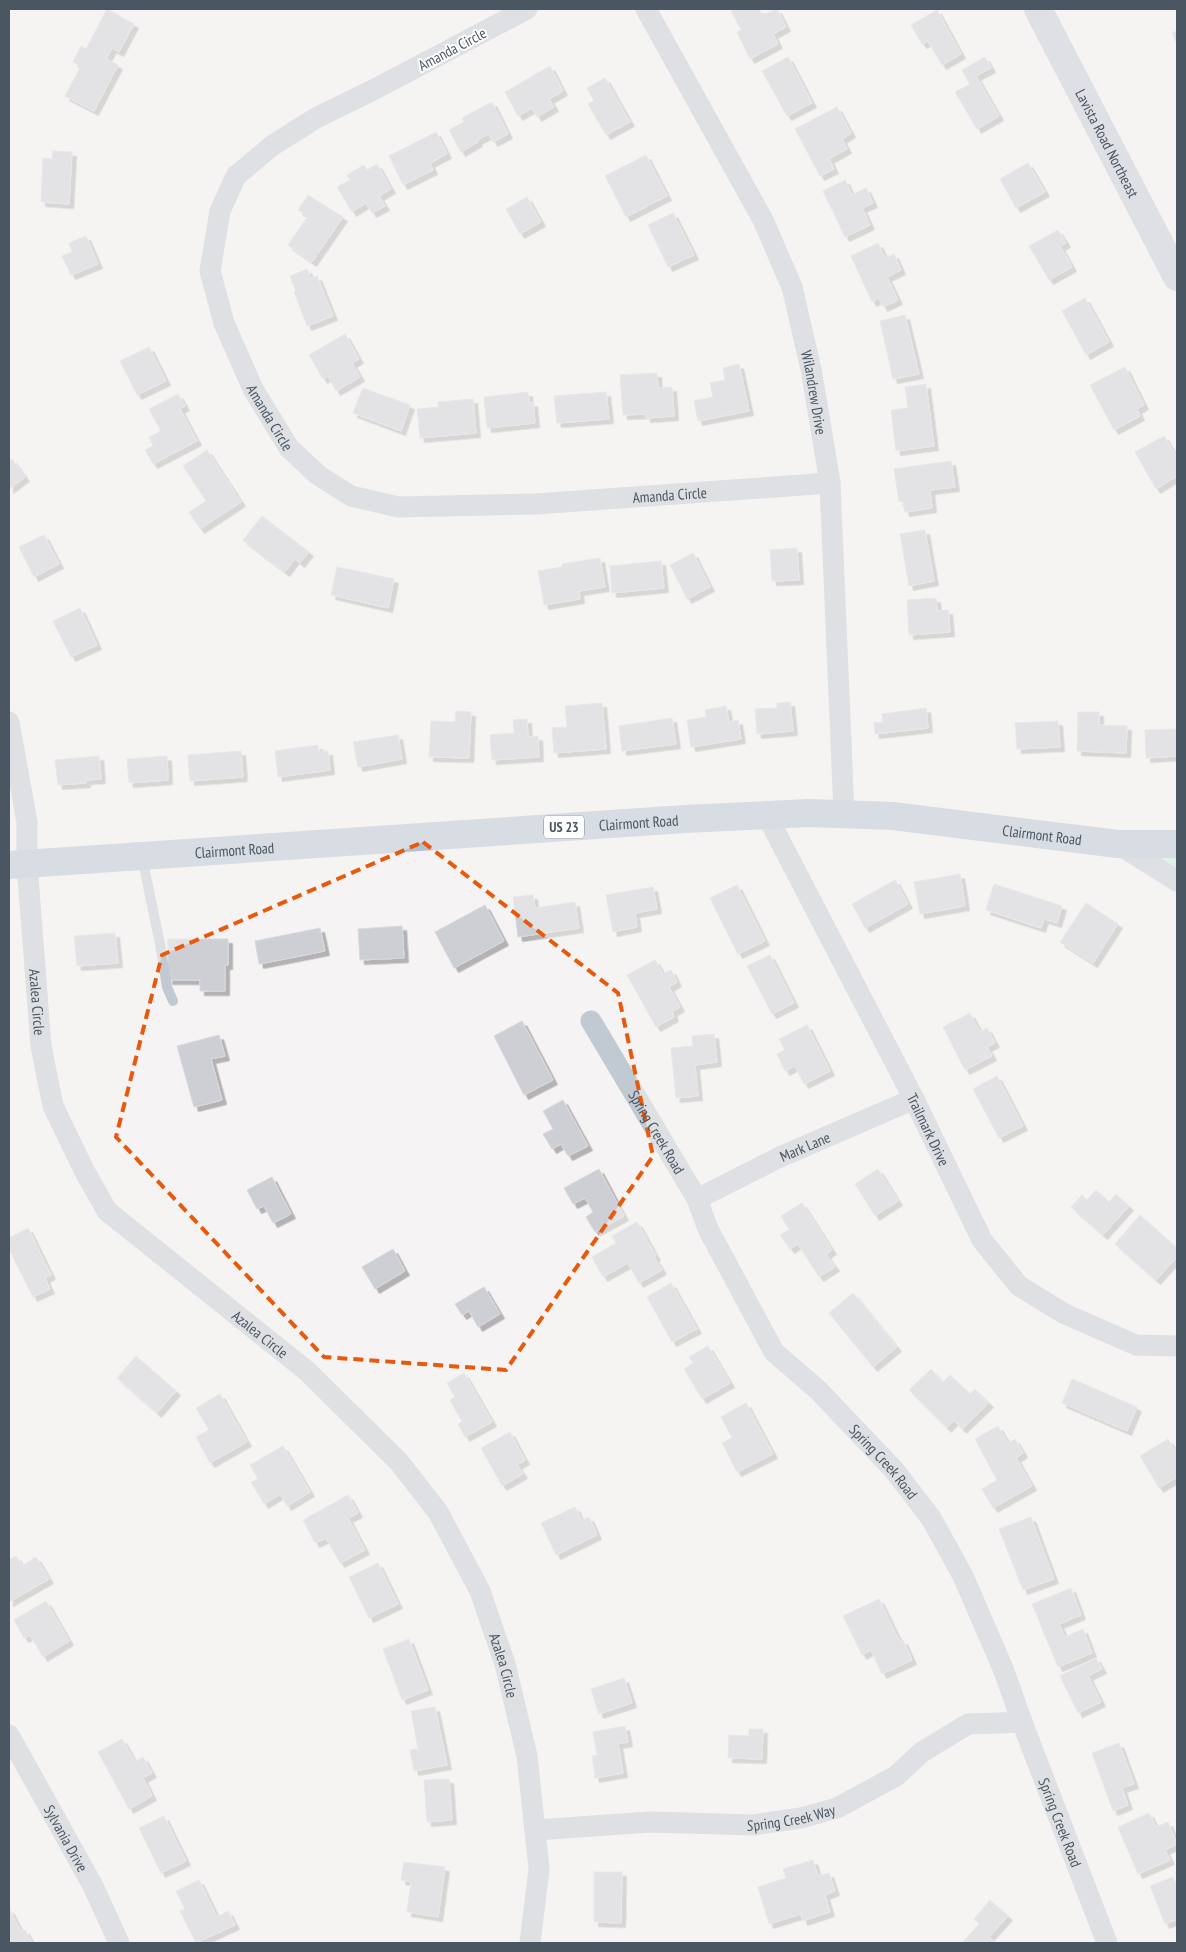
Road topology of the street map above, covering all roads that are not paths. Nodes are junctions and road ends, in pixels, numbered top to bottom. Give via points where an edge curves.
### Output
1 (528, 9) edge
2 (646, 9) edge
3 (1038, 9) edge
4 (1177, 277) edge
5 (830, 482) junction
6 (9, 722) edge
7 (844, 813) junction
8 (766, 814) junction
9 (1118, 844) junction
10 (1177, 844) edge
11 (142, 856) junction
12 (18, 865) edge
13 (1177, 881) edge
14 (173, 1001) dead end
15 (591, 1021) dead end
16 (914, 1099) junction
17 (697, 1199) junction
18 (1177, 1346) edge
19 (1022, 1722) junction
20 (9, 1735) edge
21 (536, 1830) junction
22 (119, 1943) edge
23 (530, 1943) edge
24 (1107, 1943) edge

1 - 5 street, Amanda Circle via 316,118 273,145 236,176 220,211 210,271 224,323 253,389 289,448 318,476 351,496 398,507 536,504
2 - 5 street, Wilandrew Drive via 763,220 792,287 812,368
3 - 4 main road, Lavista Road Northeast
5 - 7 street, Wilandrew Drive
6 - 12 street, Azalea Circle via 27,822
7 - 8 main road, Clairmont Road / US 23
7 - 9 main road, Clairmont Road / US 23 via 894,816
8 - 11 main road, Clairmont Road / US 23
8 - 16 street, Trailmark Drive
9 - 10 main road, US 23
9 - 13 street
11 - 12 main road, Clairmont Road / US 23
11 - 14 lane via 167,987
12 - 21 street, Azalea Circle via 41,1046 53,1106 85,1172 107,1211 307,1371 399,1462 438,1512 480,1592 505,1664 527,1756
15 - 17 street, Spring Creek Road
16 - 17 street, Mark Lane via 780,1157
16 - 18 street, Trailmark Drive via 982,1240 1020,1286 1065,1314 1136,1345
17 - 19 street, Spring Creek Road via 708,1229 774,1352 818,1390 894,1470 931,1518 963,1576
19 - 21 street, Spring Creek Way via 968,1724 922,1752 896,1776 837,1808 801,1818 753,1825 650,1822
19 - 24 street, Spring Creek Road
20 - 22 street, Sylvania Drive via 93,1886
21 - 23 street, Azalea Circle via 539,1869

